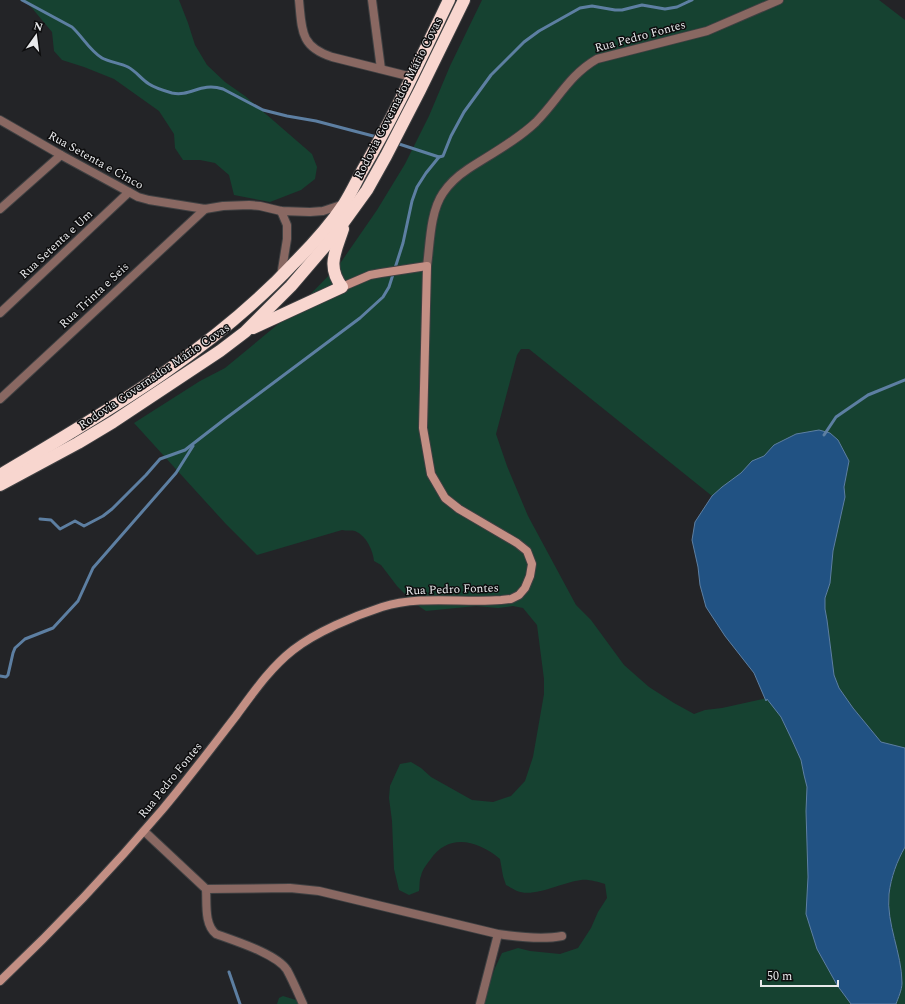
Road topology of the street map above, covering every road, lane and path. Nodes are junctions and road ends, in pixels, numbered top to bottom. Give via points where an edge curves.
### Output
1 (299, 0) edge
2 (372, 0) edge
3 (449, 0) edge
4 (464, 0) edge
5 (779, 0) edge
6 (381, 69) junction
7 (412, 77) junction
8 (0, 120) edge
9 (61, 155) junction
10 (129, 192) junction
11 (344, 204) junction
12 (0, 209) edge
13 (205, 209) junction
14 (282, 210) junction
15 (347, 219) junction
16 (427, 266) junction
17 (280, 278) junction
18 (342, 287) junction
19 (0, 313) edge
20 (245, 332) junction
21 (0, 399) edge
22 (0, 475) edge
23 (0, 486) edge
24 (144, 830) junction
25 (206, 889) junction
26 (498, 934) junction
27 (562, 936) dead end
28 (0, 981) edge
29 (303, 1004) edge
30 (480, 1004) edge

1 - 6 street via 303,34 313,49 321,54
2 - 6 street
3 - 7 highway, Rodovia Governador Mário Covas
4 - 15 highway, Rodovia Governador Mário Covas via 386,156
5 - 16 street, Rua Pedro Fontes via 707,31 597,59 586,65 569,81 537,121 460,174 443,192 434,216
6 - 7 street
7 - 11 highway, Rodovia Governador Mário Covas
8 - 9 street, Rua Setenta e Cinco
9 - 10 street, Rua Setenta e Cinco
9 - 12 street
10 - 13 street, Rua Setenta e Cinco via 138,198
10 - 19 street, Rua Setenta e Um
11 - 14 street, Rua Setenta e Cinco via 323,211
11 - 17 highway, Rodovia Governador Mário Covas via 314,243
13 - 14 street, Rua Setenta e Cinco via 249,204
13 - 21 street, Rua Trinta e Seis
14 - 17 street via 287,225 287,239
15 - 18 highway via 336,250 333,268 335,278
15 - 20 highway, Rodovia Governador Mário Covas via 291,286
16 - 18 street via 370,275
16 - 24 street, Rua Pedro Fontes via 423,428 431,474 445,498 527,551 532,564 526,588 511,599 405,601 337,625 299,646 275,668
17 - 22 highway, Rodovia Governador Mário Covas via 257,301 173,367 78,429
18 - 20 highway
20 - 23 highway, Rodovia Governador Mário Covas via 113,422
24 - 25 street
24 - 28 street, Rua Pedro Fontes via 93,889
25 - 26 street via 290,888 319,891
25 - 29 street via 208,921 212,930 282,964
26 - 27 street via 552,938
26 - 30 street

